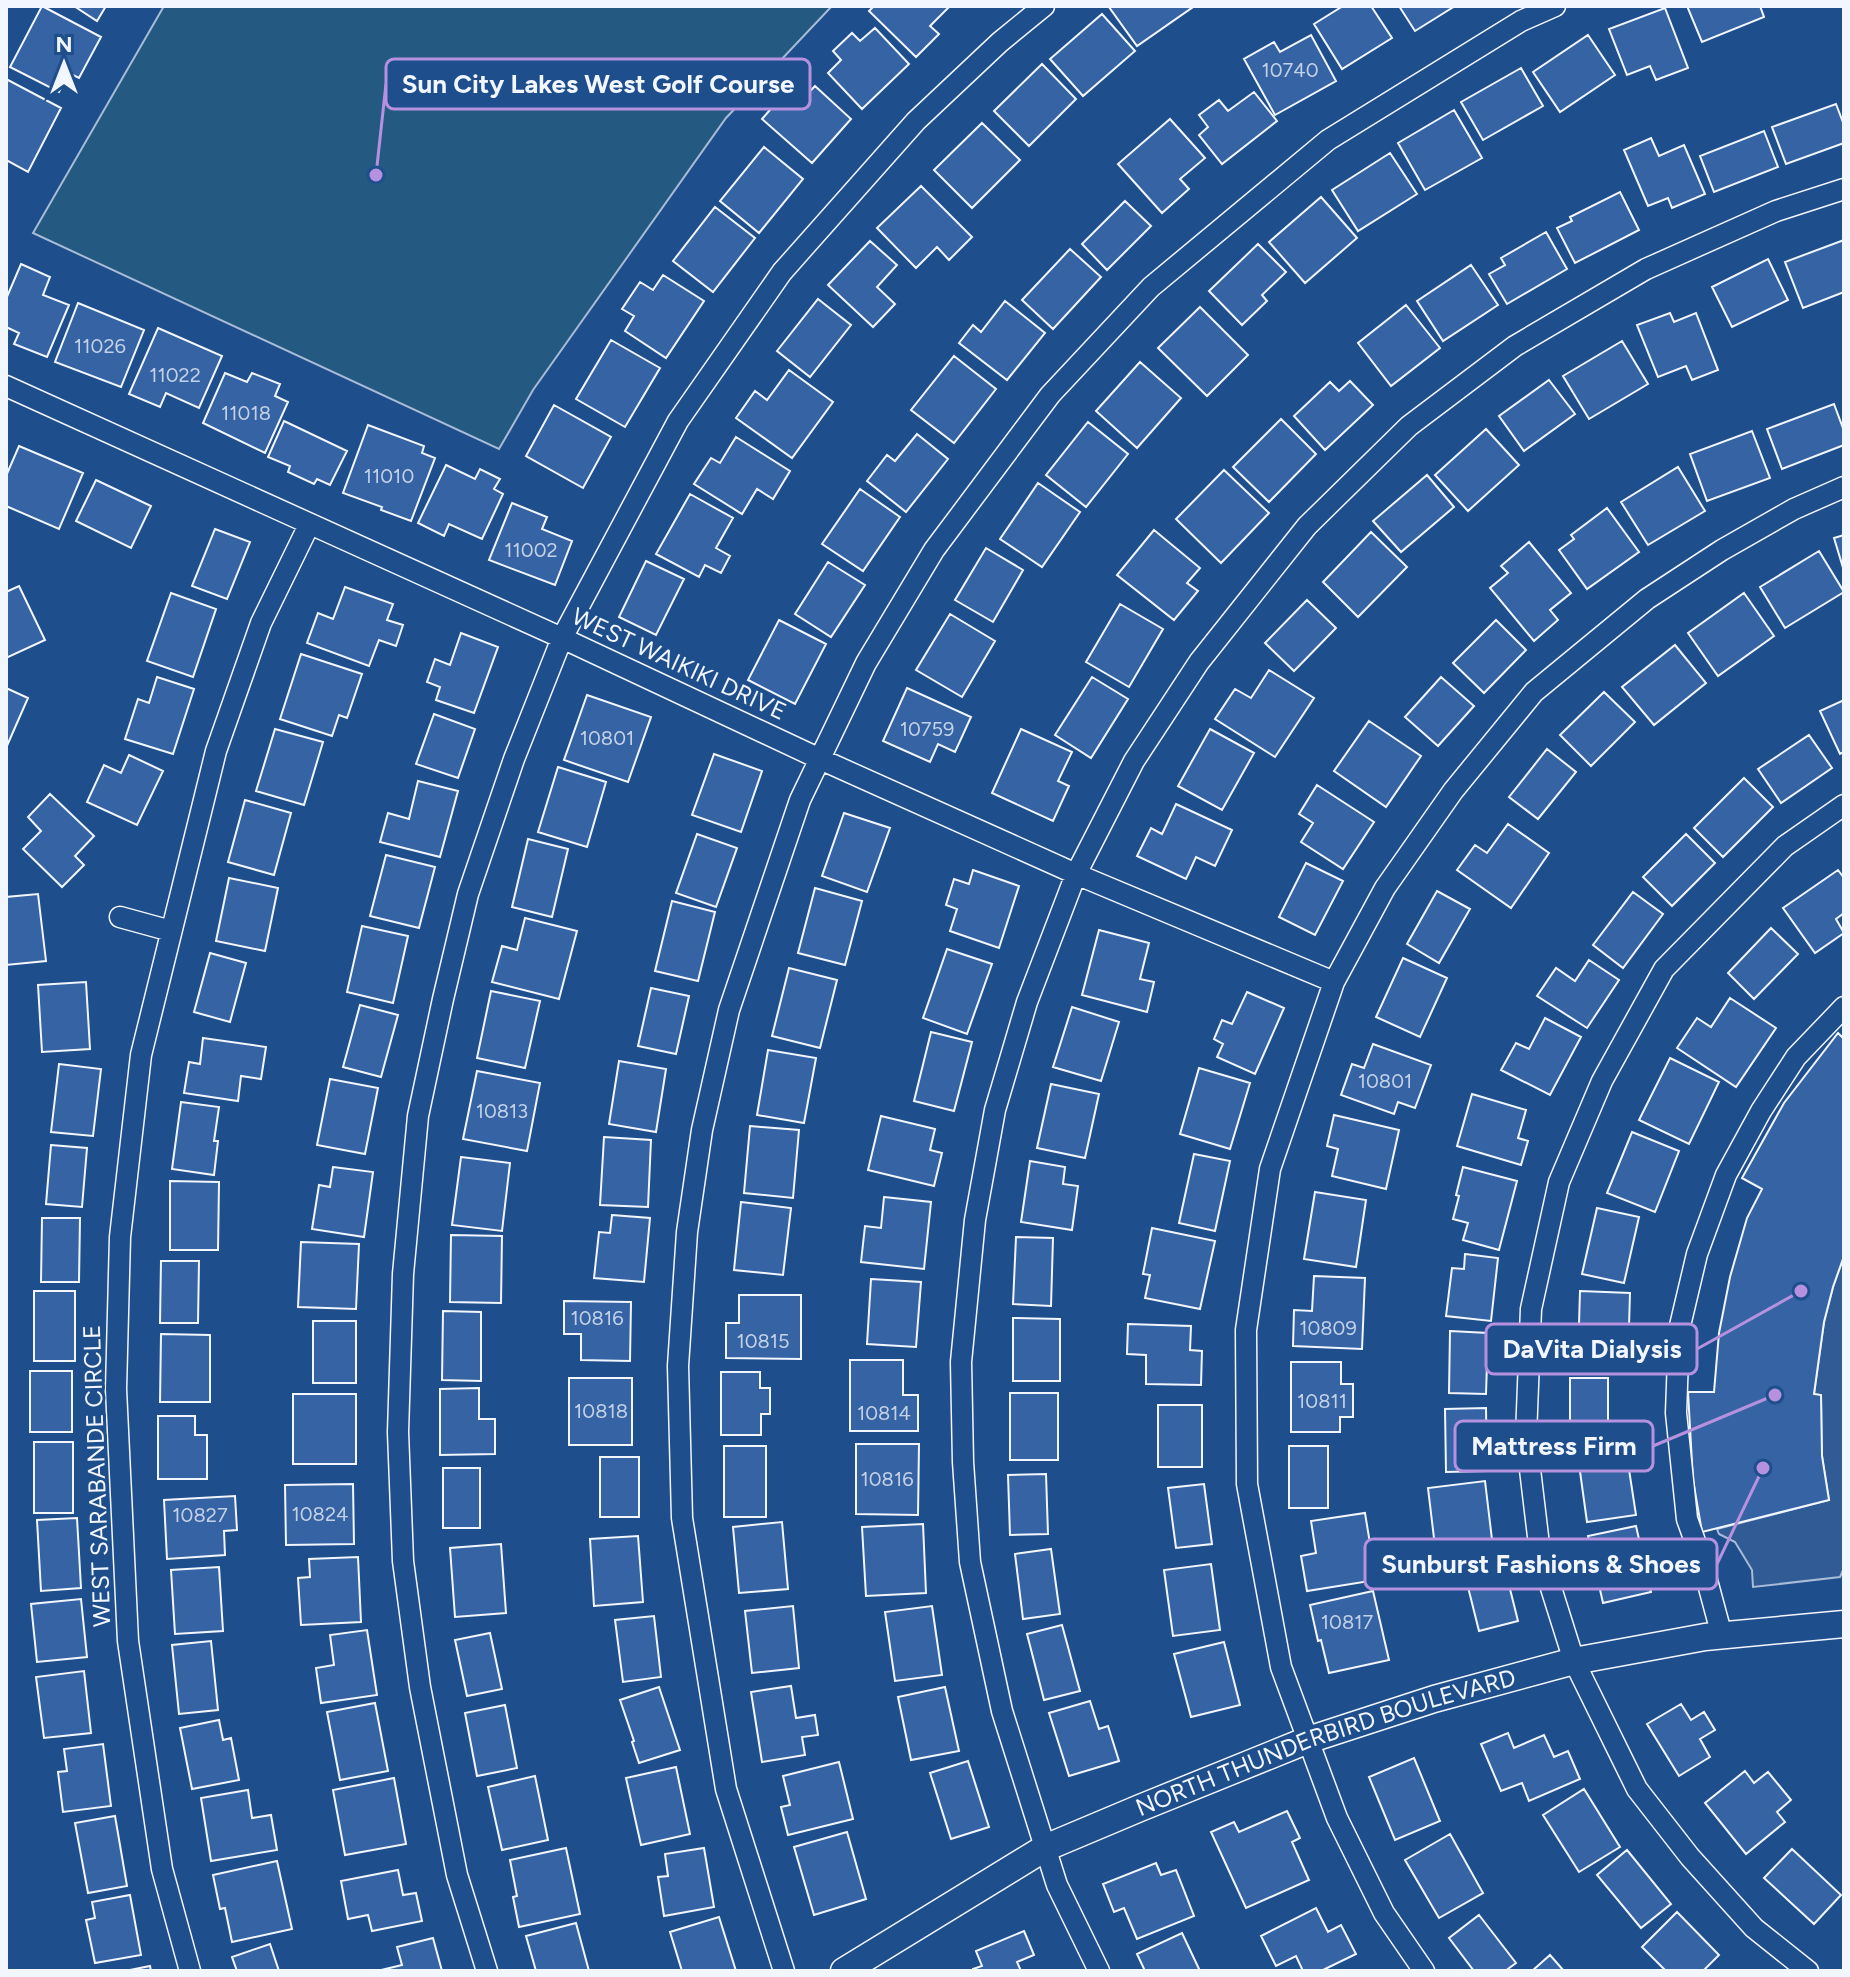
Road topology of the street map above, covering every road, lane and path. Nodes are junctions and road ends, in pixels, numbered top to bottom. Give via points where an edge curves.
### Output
1 (1044, 6) edge
2 (1555, 6) edge
3 (1844, 189) edge
4 (6, 386) edge
5 (1844, 487) edge
6 (309, 525) junction
7 (562, 638) junction
8 (820, 759) junction
9 (1844, 805) edge
10 (1076, 874) junction
11 (120, 917) dead end
12 (171, 931) junction
13 (1334, 982) junction
14 (1844, 1007) edge
15 (1844, 1624) edge
16 (1722, 1636) junction
17 (1574, 1661) junction
18 (1308, 1740) junction
19 (1045, 1848) junction
20 (190, 1971) edge
21 (487, 1971) edge
22 (784, 1971) edge
23 (844, 1971) edge
24 (1099, 1971) edge
25 (1424, 1971) edge
26 (1808, 1971) edge

1 - 7 street via 916,121 782,272 678,421
2 - 8 street via 1521,21 1328,140 1151,287 1050,395 934,550 866,663
3 - 10 street via 1776,211 1646,269 1515,346 1409,426 1307,526 1199,662 1134,761
4 - 6 street, WEST WAIKIKI DRIVE
5 - 13 street via 1794,509 1647,599 1534,692 1453,791 1385,888
6 - 7 street, WEST WAIKIKI DRIVE
6 - 12 street, WEST SARABANDE CIRCLE via 261,623 216,751
7 - 8 street, WEST WAIKIKI DRIVE
7 - 21 street via 468,894 418,1116 403,1274 398,1432 403,1561 420,1687 457,1875
8 - 10 street, WEST WAIKIKI DRIVE
8 - 22 street via 800,800 729,1010 702,1130 687,1232 678,1366 682,1518 726,1789
9 - 17 street via 1785,846 1664,969 1602,1081 1559,1182 1531,1309 1526,1436 1540,1553
10 - 13 street, WEST WAIKIKI DRIVE
10 - 19 street via 1027,1002 995,1110 975,1220 961,1362 970,1562 1002,1711
11 - 12 street
12 - 20 street, WEST SARABANDE CIRCLE via 141,1055 120,1237 116,1389 128,1641 162,1869
13 - 18 street via 1270,1169 1246,1330 1247,1484 1281,1667
14 - 16 street via 1796,1057 1726,1175 1697,1254 1679,1330 1676,1413 1687,1519
15 - 16 street, NORTH THUNDERBIRD BOULEVARD
16 - 17 street, NORTH THUNDERBIRD BOULEVARD
17 - 18 street, NORTH THUNDERBIRD BOULEVARD
17 - 26 street via 1637,1789 1754,1928
18 - 19 street, NORTH THUNDERBIRD BOULEVARD
18 - 25 street via 1337,1818 1384,1913
19 - 23 street, NORTH THUNDERBIRD BOULEVARD
19 - 24 street

